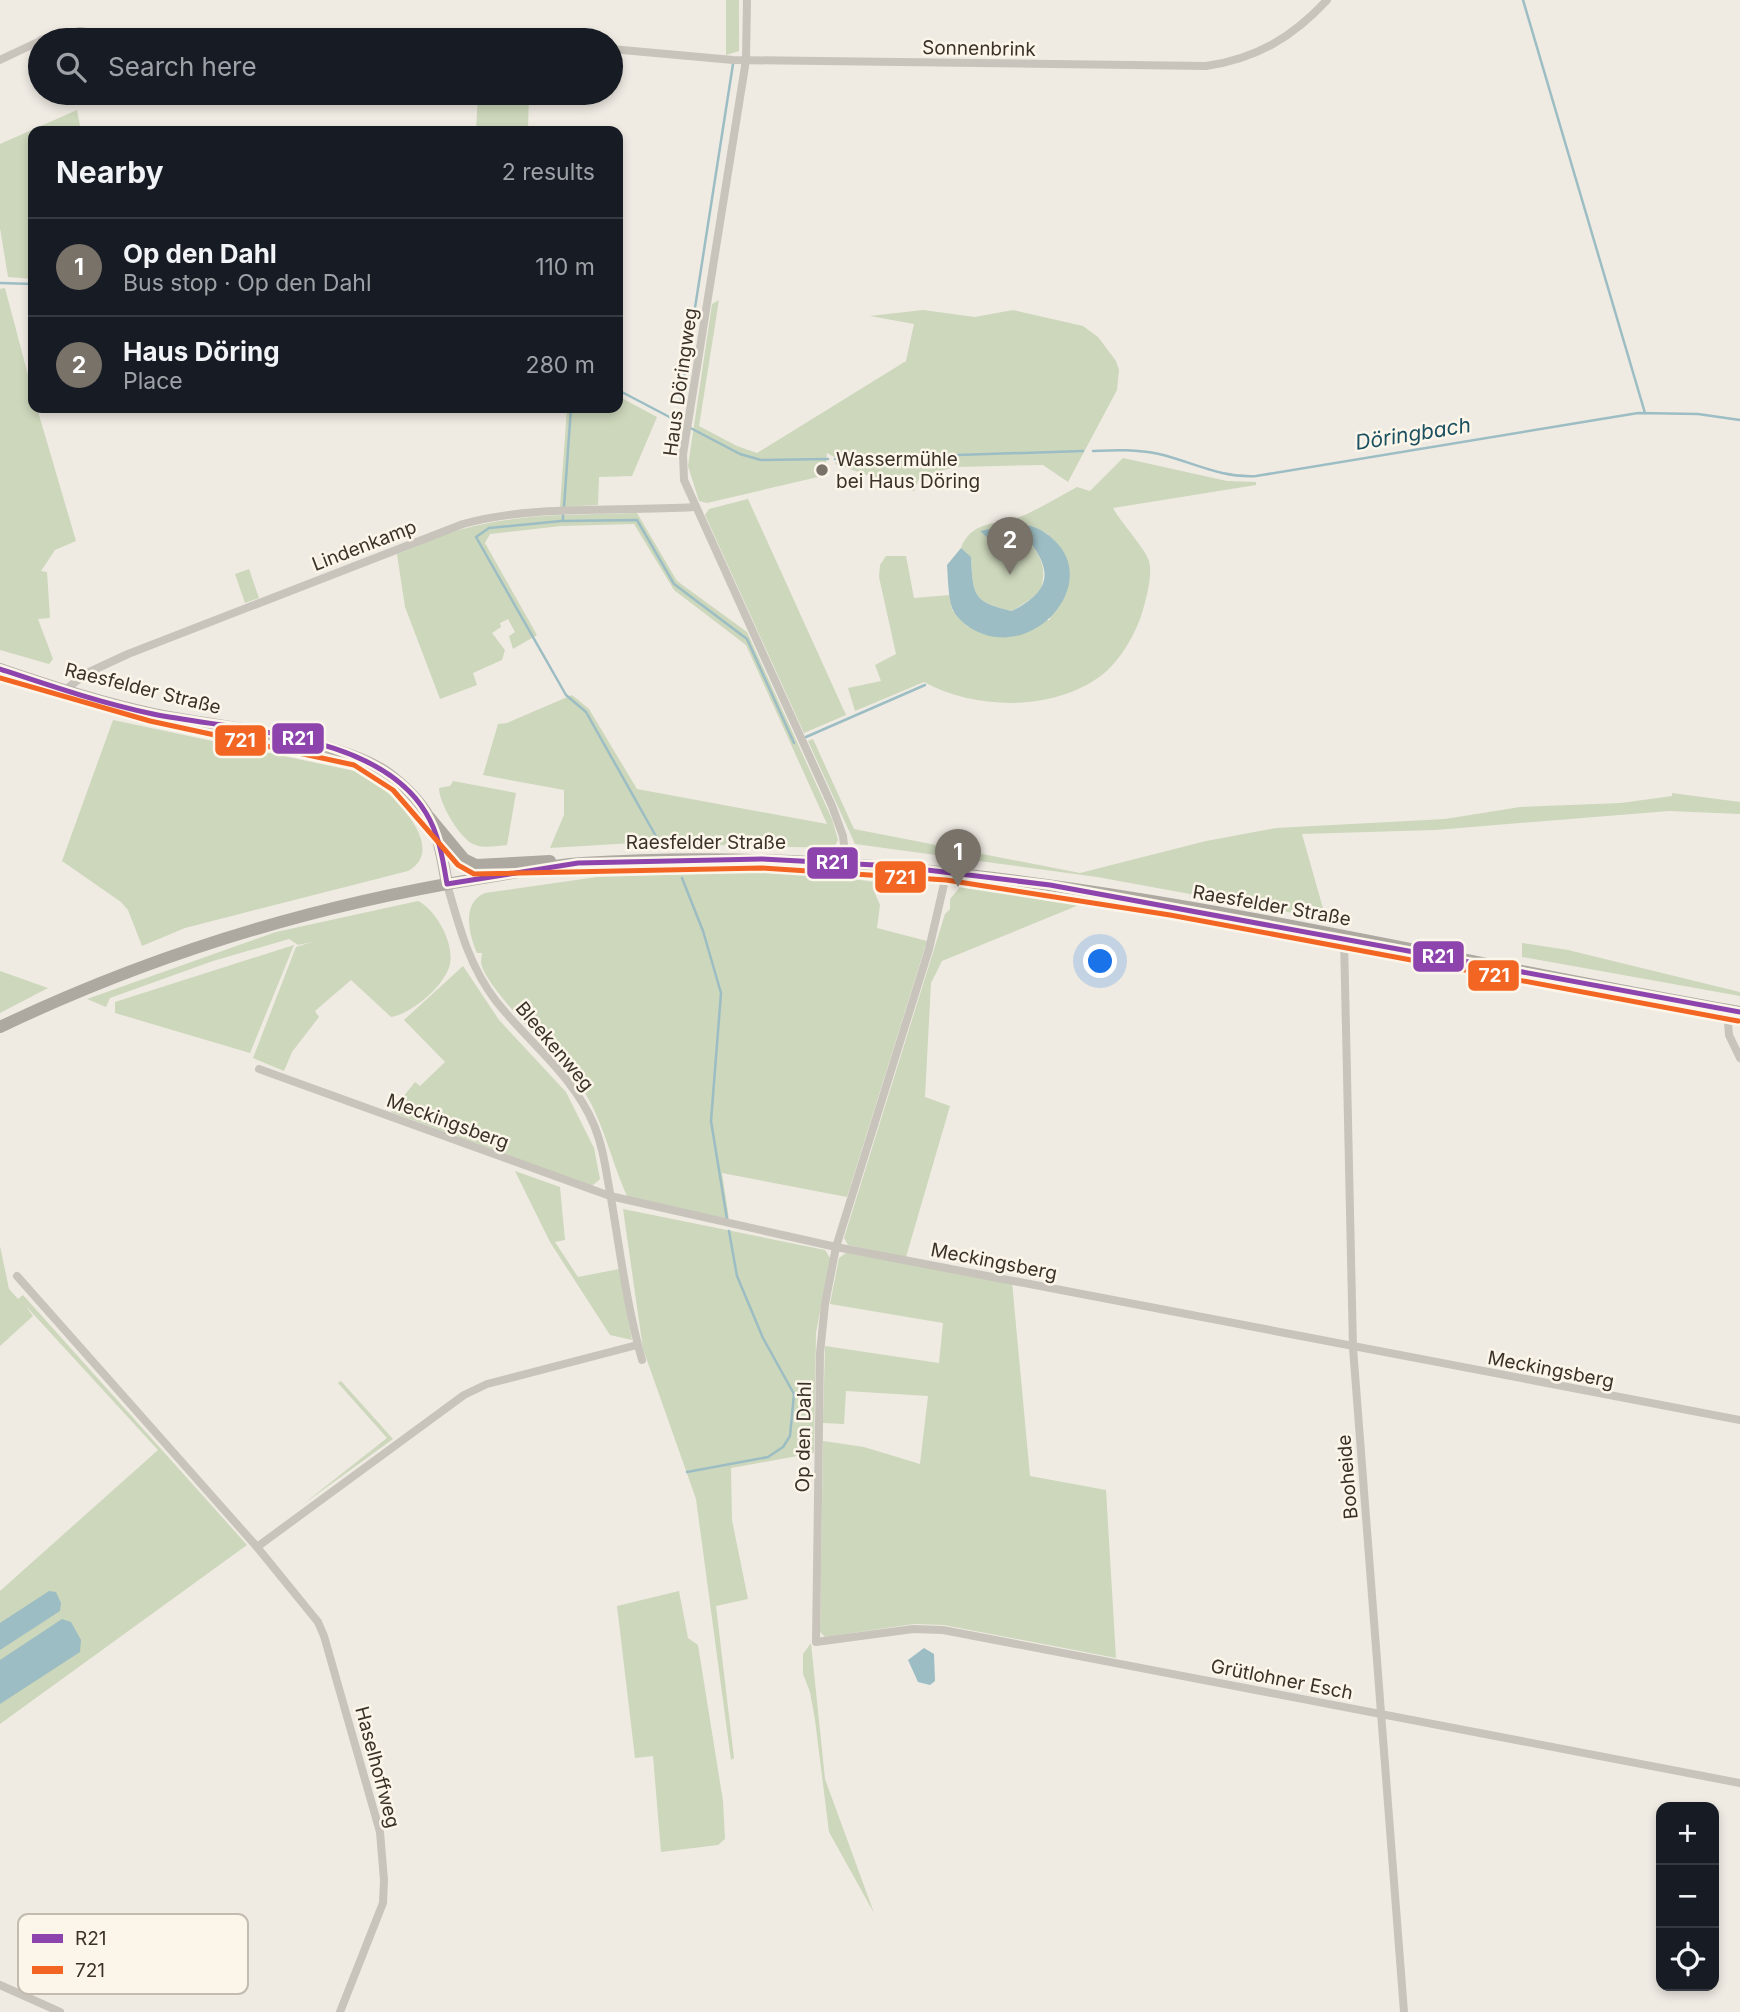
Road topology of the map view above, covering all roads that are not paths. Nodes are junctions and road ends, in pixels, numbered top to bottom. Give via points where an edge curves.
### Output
1 (747, 0) edge
2 (1327, 0) edge
3 (28, 47) edge
4 (623, 50) edge
5 (0, 60) edge
6 (746, 60) junction
7 (694, 507) junction
8 (0, 669) edge
9 (65, 690) junction
10 (430, 818) junction
11 (578, 863) junction
12 (846, 863) junction
13 (947, 871) junction
14 (447, 884) junction
15 (1344, 938) junction
16 (1734, 1011) edge
17 (0, 1027) edge
18 (1740, 1058) edge
19 (259, 1069) dead end
20 (610, 1196) junction
21 (836, 1247) junction
22 (17, 1276) dead end
23 (637, 1345) junction
24 (1353, 1348) junction
25 (642, 1360) dead end
26 (1740, 1420) edge
27 (257, 1547) junction
28 (816, 1642) joint
29 (1382, 1714) junction
30 (1740, 1783) edge
31 (0, 1985) edge
32 (18, 1993) edge
33 (20, 1994) edge
34 (60, 2012) edge
35 (340, 2012) edge
36 (1404, 2012) edge

1 - 6 street, Haus Döringweg
2 - 6 street, Sonnenbrink via 1285,39 1252,56 1206,66
3 - 5 street
4 - 6 street, Sonnenbrink
6 - 7 street, Haus Döringweg via 683,467
7 - 9 street, Lindenkamp via 555,512 463,524 128,654 87,673
7 - 12 street, Haus Döringweg via 832,806 843,836
8 - 9 main road, Raesfelder Straße
9 - 10 main road, Raesfelder Straße via 349,754 388,774
10 - 11 main road via 464,859 475,864
10 - 14 main road, Raesfelder Straße via 442,847
11 - 12 main road, Raesfelder Straße via 762,859
11 - 14 main road, Raesfelder Straße
12 - 13 main road, Raesfelder Straße
13 - 15 main road, Raesfelder Straße
13 - 21 street, Op den Dahl via 929,949
14 - 17 main road via 316,912 216,940 59,998
14 - 20 street, Bleekenweg via 459,931 479,976 560,1071 587,1111 601,1145
15 - 16 main road, Raesfelder Straße
15 - 24 street, Booheide
16 - 18 street via 1729,1035
19 - 20 street, Meckingsberg
20 - 21 street, Meckingsberg
20 - 23 street, Bleekenweg
21 - 24 street, Meckingsberg
21 - 28 street, Op den Dahl via 821,1330
22 - 27 street, Haselhoffweg
23 - 25 street, Bleekenweg
23 - 27 street via 486,1384 464,1395
24 - 26 street, Meckingsberg
24 - 29 street, Booheide
27 - 35 street, Haselhoffweg via 318,1622 380,1832 383,1903
28 - 29 street, Grütlohner Esch via 913,1629 943,1630
29 - 30 street, Grütlohner Esch
29 - 36 street, Booheide
31 - 32 street
33 - 34 street

